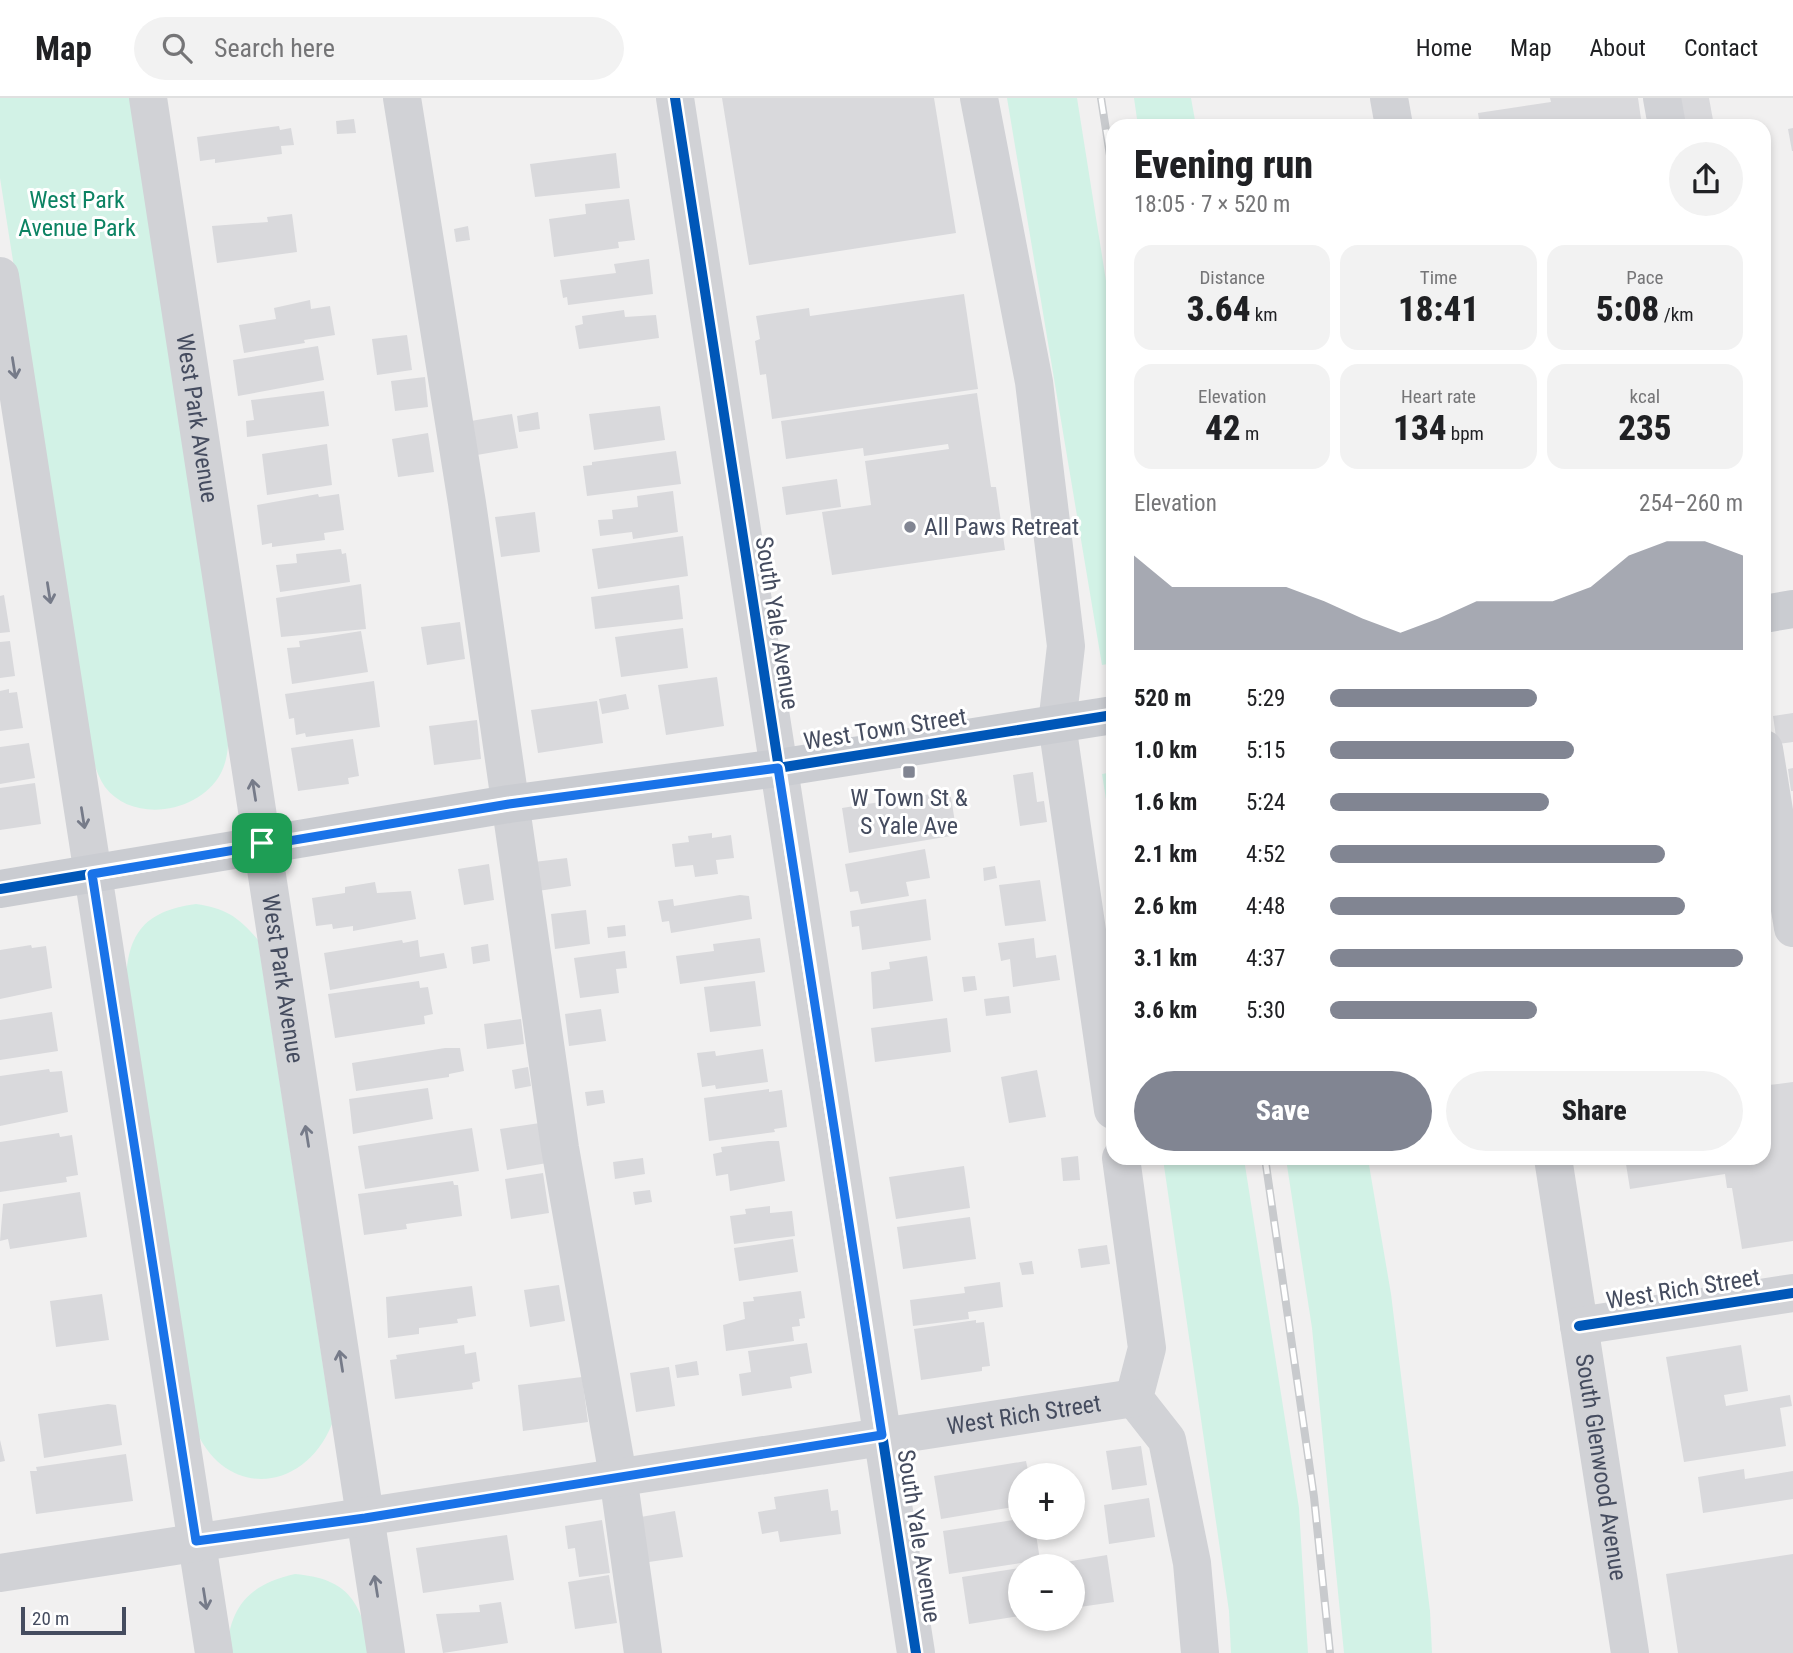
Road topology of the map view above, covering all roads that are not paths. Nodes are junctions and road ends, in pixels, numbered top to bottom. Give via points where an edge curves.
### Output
1 (148, 98) edge
2 (402, 98) edge
3 (675, 98) edge
4 (979, 98) edge
5 (1389, 98) edge
6 (1662, 98) edge
7 (1393, 119) edge
8 (1666, 119) edge
9 (0, 276) edge
10 (1793, 609) edge
11 (1771, 613) edge
12 (1106, 716) edge
13 (1057, 724) junction
14 (778, 768) junction
15 (1771, 792) edge
16 (509, 804) junction
17 (262, 843) junction
18 (92, 874) junction
19 (0, 889) edge
20 (1793, 928) edge
21 (1106, 1062) edge
22 (1122, 1165) edge
23 (1554, 1165) edge
24 (1793, 1293) edge
25 (1578, 1326) junction
26 (1134, 1398) junction
27 (882, 1435) junction
28 (618, 1476) junction
29 (365, 1518) junction
30 (196, 1541) junction
31 (0, 1573) edge
32 (214, 1653) edge
33 (386, 1653) edge
34 (643, 1653) edge
35 (916, 1653) edge
36 (1200, 1653) edge
37 (1630, 1653) edge

17 -> 1 street, West Park Avenue
2 - 16 street via 467,503
3 - 14 street, South Yale Avenue
4 - 13 street via 1036,396 1066,646
5 - 7 street
6 - 8 street
9 -> 18 street
10 - 11 main road
12 - 13 main road, West Town Street
13 - 14 main road, West Town Street
13 - 21 street
14 - 16 main road, West Town Street
14 - 27 street, South Yale Avenue
15 - 20 street
16 - 17 main road, West Town Street
16 - 28 street via 560,1148
17 - 18 main road, West Town Street
29 -> 17 street, West Park Avenue
18 - 19 main road, West Town Street
18 - 30 street
22 - 26 street via 1147,1348
23 - 25 street, South Glenwood Avenue
24 - 25 street, West Rich Street
25 - 37 street, South Glenwood Avenue
26 - 27 street, West Rich Street
26 - 36 street via 1167,1440 1192,1563
27 - 28 street, West Rich Street
27 - 35 street, South Yale Avenue
28 - 29 street, West Rich Street
28 - 34 street
29 - 30 street, West Rich Street
33 -> 29 street, West Park Avenue
30 - 31 street, West Rich Street
30 -> 32 street

